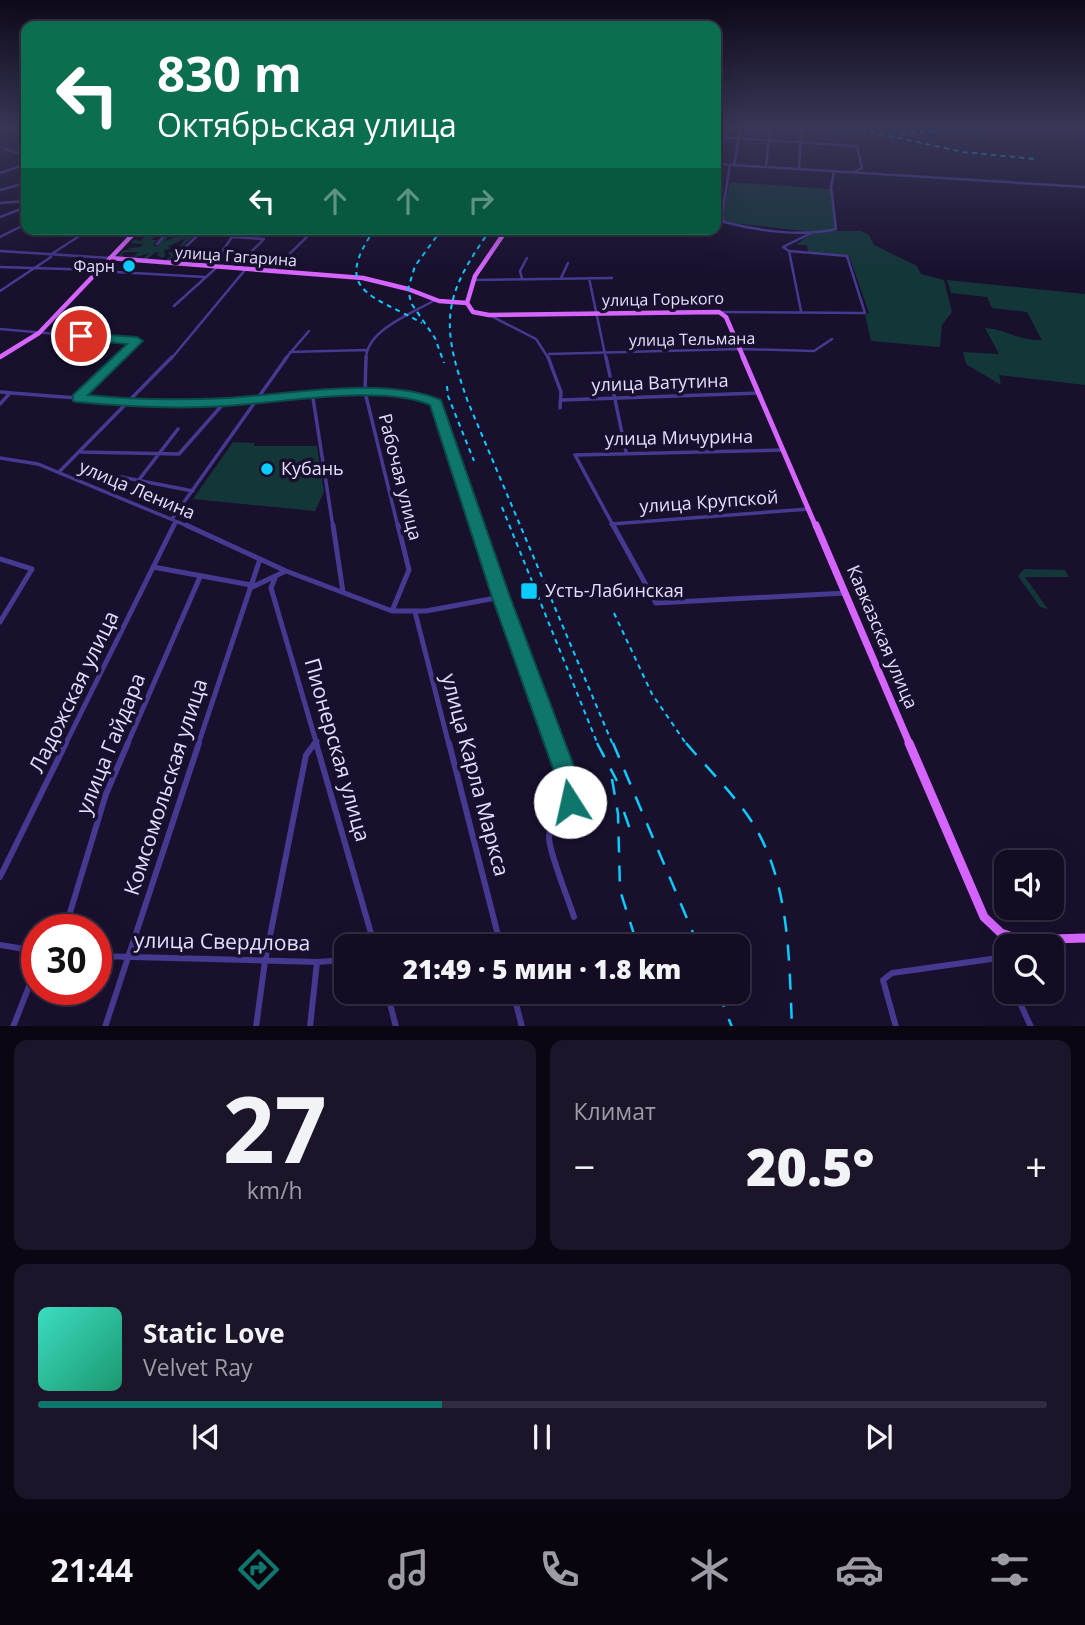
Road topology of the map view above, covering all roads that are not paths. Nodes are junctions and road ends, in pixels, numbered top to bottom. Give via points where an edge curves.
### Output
1 (730, 175) edge
2 (833, 175) edge
3 (882, 175) edge
4 (21, 184) edge
5 (1085, 187) edge
6 (0, 190) edge
7 (21, 201) edge
8 (0, 203) edge
9 (21, 209) edge
10 (0, 216) edge
11 (21, 226) edge
12 (812, 232) junction
13 (81, 235) edge
14 (132, 235) edge
15 (164, 235) edge
16 (198, 235) edge
17 (309, 235) edge
18 (503, 235) edge
19 (0, 237) edge
20 (156, 244) dead end
21 (789, 251) junction
22 (0, 253) edge
23 (50, 256) junction
24 (110, 258) junction
25 (245, 258) dead end
26 (527, 258) dead end
27 (169, 263) junction
28 (568, 263) dead end
29 (0, 267) edge
30 (215, 267) junction
31 (34, 268) junction
32 (98, 270) junction
33 (245, 270) junction
34 (271, 272) junction
35 (205, 277) junction
36 (589, 278) junction
37 (612, 278) dead end
38 (522, 279) junction
39 (561, 279) junction
40 (473, 280) junction
41 (0, 291) edge
42 (435, 300) junction
43 (467, 303) junction
44 (174, 306) dead end
45 (801, 311) junction
46 (719, 312) junction
47 (596, 313) junction
48 (489, 315) junction
49 (0, 329) edge
50 (309, 331) dead end
51 (39, 333) junction
52 (832, 339) dead end
53 (740, 349) junction
54 (366, 350) junction
55 (289, 352) junction
56 (606, 352) junction
57 (549, 354) junction
58 (0, 357) edge
59 (0, 392) edge
60 (365, 392) junction
61 (10, 393) junction
62 (759, 393) junction
63 (77, 398) junction
64 (313, 398) junction
65 (615, 398) junction
66 (563, 400) junction
67 (132, 401) junction
68 (255, 401) junction
69 (224, 402) junction
70 (0, 404) edge
71 (560, 408) dead end
72 (178, 429) dead end
73 (783, 450) junction
74 (81, 452) junction
75 (626, 452) junction
76 (161, 453) junction
77 (3, 458) edge
78 (0, 465) edge
79 (59, 472) junction
80 (111, 475) dead end
81 (137, 481) junction
82 (194, 491) junction
83 (809, 509) junction
84 (174, 520) junction
85 (611, 524) junction
86 (0, 559) edge
87 (260, 559) junction
88 (258, 566) junction
89 (153, 568) junction
90 (286, 571) junction
91 (201, 577) junction
92 (275, 578) junction
93 (264, 581) junction
94 (251, 587) junction
95 (271, 588) junction
96 (343, 593) junction
97 (847, 593) junction
98 (501, 597) junction
99 (392, 611) junction
100 (415, 612) junction
101 (0, 622) edge
102 (317, 741) junction
103 (0, 877) edge
104 (70, 914) edge
105 (574, 917) dead end
106 (1001, 933) joint
107 (371, 934) edge
108 (498, 934) edge
109 (1085, 938) edge
110 (0, 945) edge
111 (21, 948) edge
112 (112, 957) edge
113 (128, 958) junction
114 (994, 959) edge
115 (265, 961) junction
116 (334, 961) edge
117 (317, 962) junction
118 (390, 1004) edge
119 (516, 1004) edge
120 (1020, 1004) edge
121 (22, 1005) edge
122 (13, 1026) edge
123 (105, 1026) edge
124 (256, 1026) edge
125 (310, 1026) edge
126 (396, 1026) edge
127 (522, 1026) edge
128 (897, 1026) edge
129 (1031, 1026) edge

1 - 12 street via 724,222
2 - 12 street via 836,226
3 - 5 street
4 - 6 street
7 - 8 street
9 - 10 street
11 - 19 street
12 - 21 street via 783,247
13 - 23 street
14 - 24 main road
15 - 20 street
16 - 27 street
17 - 34 street
18 - 40 main road
21 - 45 street
21 - 45 street, улица Горького via 847,256 865,313
22 - 23 street, улица Гагарина
23 - 24 street, улица Гагарина
23 - 31 street
24 - 27 main road, улица Гагарина
24 - 32 main road
25 - 30 street via 264,239 232,237
26 - 38 street via 520,271
27 - 30 main road, улица Гагарина
28 - 39 street
29 - 31 street
30 - 33 main road, улица Гагарина
30 - 35 street
31 - 32 street
31 - 41 street
32 - 35 street
32 - 51 main road
33 - 34 main road, улица Гагарина
33 - 67 street
34 - 42 main road, улица Гагарина via 374,279
35 - 44 street
36 - 37 street
36 - 39 street
36 - 47 street
38 - 39 street
38 - 40 street
40 - 43 main road
42 - 43 main road, улица Гагарина
42 - 54 street via 375,336
43 - 48 main road, улица Горького via 473,312
45 - 46 street, улица Горького
46 - 47 main road, улица Горького
46 - 53 main road, Кавказская улица via 726,317
47 - 48 main road, улица Горького
47 - 56 street
48 - 57 street via 531,335
49 - 51 street
50 - 55 street, Ладожская улица
51 - 58 main road
51 - 63 street via 137,341
52 - 53 street, улица Тельмана via 814,351
53 - 56 street, улица Тельмана
53 - 62 main road, Кавказская улица
54 - 55 street
54 - 60 street, Рабочая улица
55 - 68 street, Ладожская улица
56 - 57 street, улица Тельмана
56 - 65 street
57 - 66 street
59 - 61 street
60 - 64 street
60 - 98 street via 418,395 436,403
60 - 99 street, Рабочая улица via 408,570
61 - 63 street
61 - 70 street
62 - 65 street, улица Ватутина
62 - 73 main road, Кавказская улица
63 - 67 street
64 - 68 street
64 - 96 street
65 - 66 street, улица Ватутина
65 - 75 street
66 - 71 street
67 - 69 street
67 - 74 street
68 - 69 street
68 - 82 street, Ладожская улица
69 - 76 street via 179,454
72 - 76 street
73 - 75 street, улица Мичурина
73 - 83 main road, Кавказская улица
74 - 76 street
74 - 79 street
75 - 85 street, улица Мичурина via 575,455
76 - 81 street
77 - 78 street
77 - 79 street, улица Ленина
79 - 84 street, улица Ленина
80 - 81 street
81 - 82 street
82 - 84 street, Ладожская улица
83 - 85 street, улица Крупской
83 - 97 main road, Кавказская улица
84 - 87 street, улица Ленина
84 - 89 street, Ладожская улица
85 - 97 street via 656,603
86 - 101 street via 32,569
87 - 88 street, Комсомольская улица
87 - 90 street, улица Ленина
88 - 93 street
88 - 94 street, Комсомольская улица
89 - 91 street
89 - 103 street, Ладожская улица
90 - 92 street
90 - 96 street
91 - 94 street
91 - 104 street, улица Гайдара via 106,794
92 - 93 street
92 - 95 street
93 - 94 street
93 - 95 street
94 - 113 street, Комсомольская улица
95 - 102 street, Пионерская улица
96 - 99 street
97 - 106 main road, Кавказская улица via 984,917
98 - 100 street
98 - 105 street via 567,777 570,802 549,837
99 - 100 street
100 - 108 street, улица Карла Маркса
102 - 107 street, Пионерская улица
102 - 115 street via 306,755
106 - 109 main road via 1021,940
110 - 111 street
112 - 113 street, улица Свердлова
113 - 115 street, улица Свердлова
113 - 123 street, Комсомольская улица
114 - 128 street via 892,973 883,981
115 - 117 street, улица Свердлова
115 - 124 street
116 - 117 street, улица Свердлова
117 - 125 street
118 - 126 street
119 - 127 street
120 - 129 street
121 - 122 street

